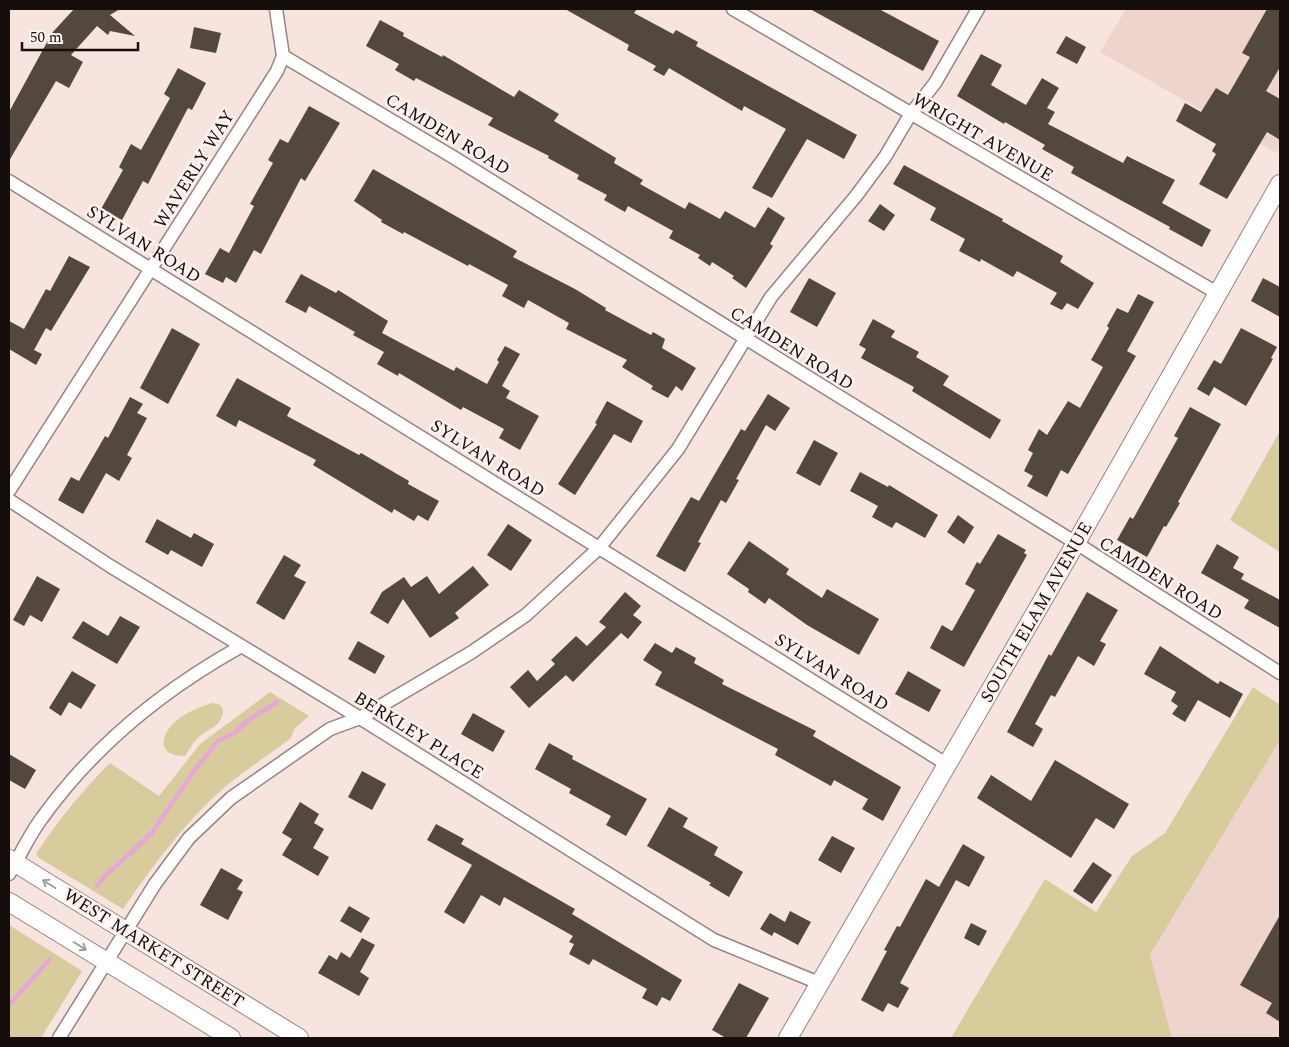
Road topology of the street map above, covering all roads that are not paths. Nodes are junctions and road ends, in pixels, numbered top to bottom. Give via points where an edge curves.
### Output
1 (276, 9) edge
2 (733, 9) edge
3 (978, 9) edge
4 (283, 56) junction
5 (910, 115) junction
6 (9, 181) edge
7 (1280, 184) edge
8 (151, 269) junction
9 (1217, 294) junction
10 (745, 340) junction
11 (9, 491) edge
12 (9, 500) edge
13 (1076, 544) junction
14 (599, 548) junction
15 (240, 647) junction
16 (1280, 673) edge
17 (360, 718) junction
18 (948, 765) junction
19 (11, 865) edge
20 (9, 902) edge
21 (126, 931) junction
22 (106, 962) junction
23 (819, 983) junction
24 (59, 1038) edge
25 (231, 1038) edge
26 (299, 1038) edge
27 (788, 1038) edge

1 - 4 street
2 - 5 street, WRIGHT AVENUE
3 - 5 street via 935,84
4 - 8 street, WAVERLY WAY via 277,71
4 - 10 street, CAMDEN ROAD via 453,157
5 - 9 street, WRIGHT AVENUE
5 - 10 street via 885,157 771,297
6 - 8 street, SYLVAN ROAD
7 - 9 street, SOUTH ELAM AVENUE
8 - 11 street, WAVERLY WAY
8 - 14 street, SYLVAN ROAD
9 - 13 street, SOUTH ELAM AVENUE
10 - 13 street, CAMDEN ROAD
10 - 14 street via 678,449
12 - 15 street, BERKLEY PLACE
13 - 16 street, CAMDEN ROAD
13 - 18 street, SOUTH ELAM AVENUE
14 - 17 street via 526,615 472,652
14 - 18 street, SYLVAN ROAD
15 - 17 street, BERKLEY PLACE
15 - 19 street via 168,692 115,735 41,819
17 - 21 street via 330,729 231,798 189,838
17 - 23 street, BERKLEY PLACE via 714,940
18 - 23 street, SOUTH ELAM AVENUE
21 -> 19 street, WEST MARKET STREET
20 -> 22 street, WEST MARKET STREET
21 - 22 street
21 - 26 street, WEST MARKET STREET
22 - 24 street
22 - 25 street, WEST MARKET STREET
23 - 27 street, SOUTH ELAM AVENUE

